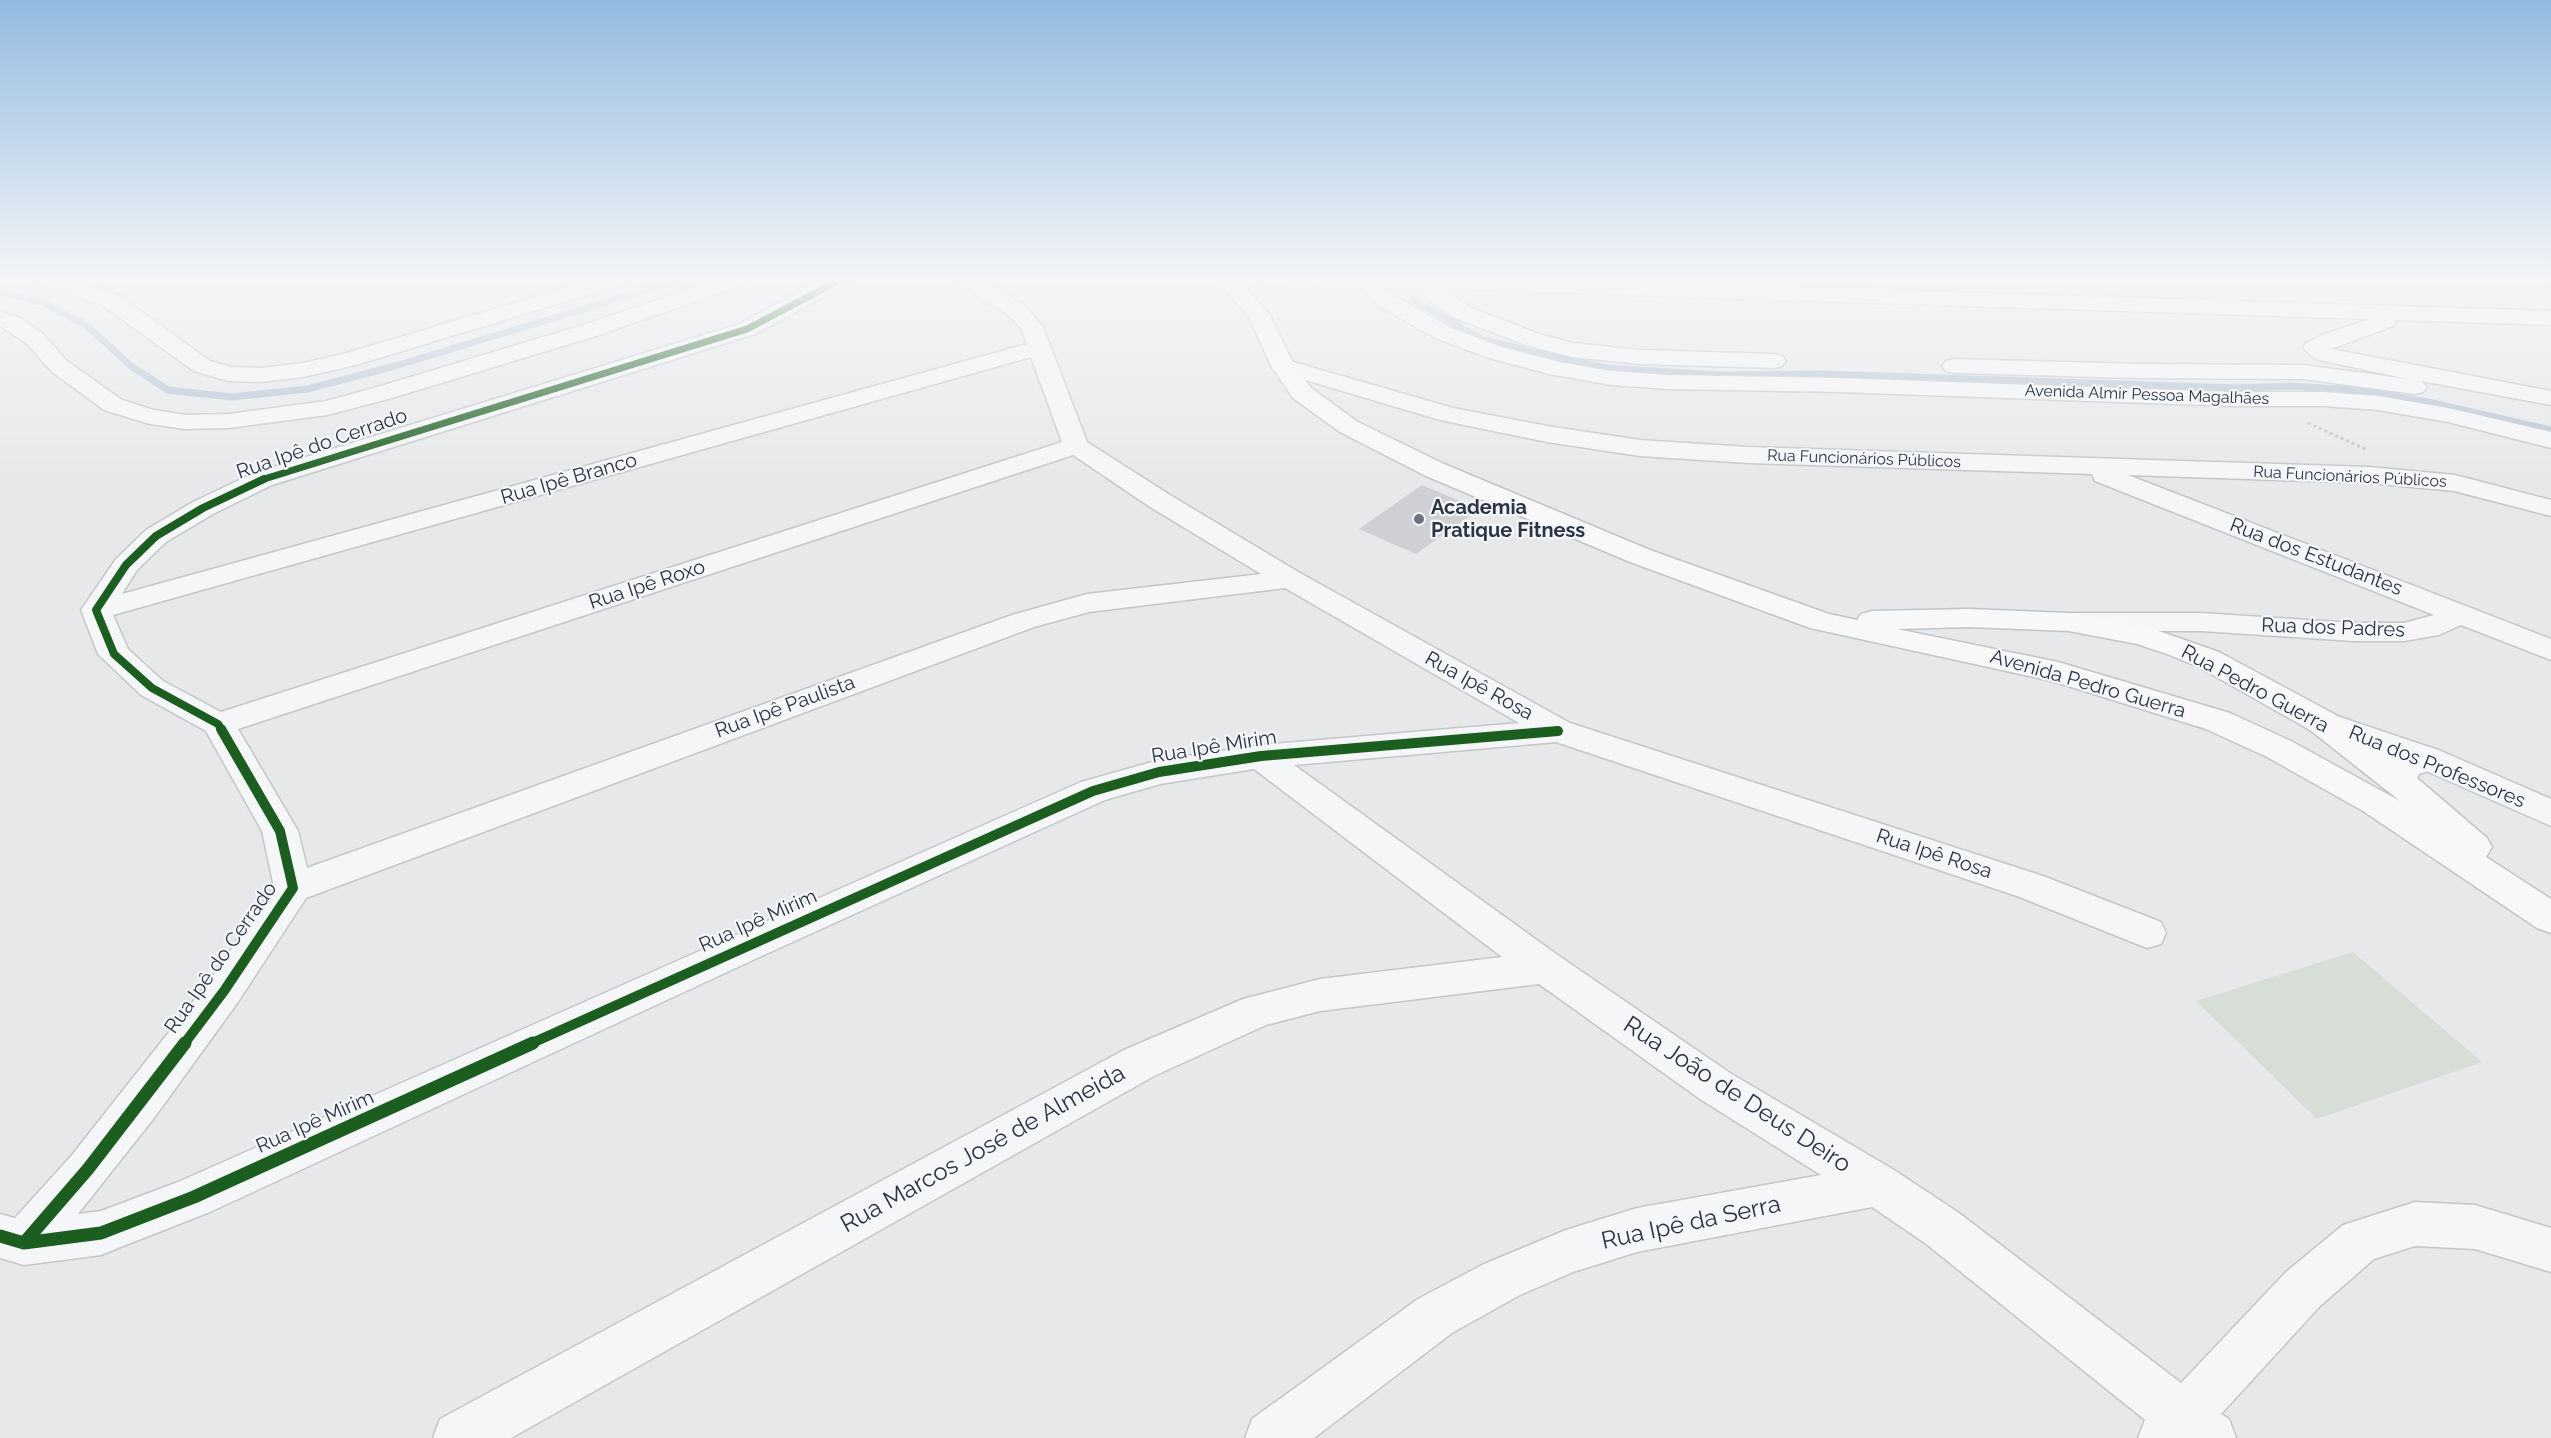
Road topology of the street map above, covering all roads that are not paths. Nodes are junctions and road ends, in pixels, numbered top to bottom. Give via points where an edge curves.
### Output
1 (42, 347) edge
2 (174, 347) edge
3 (391, 347) edge
4 (535, 347) edge
5 (689, 347) edge
6 (1041, 347) joint
7 (1274, 347) edge
8 (1481, 347) edge
9 (1561, 347) edge
10 (2316, 347) edge
11 (1798, 361) dead end
12 (1929, 365) dead end
13 (1283, 366) junction
14 (2551, 398) edge
15 (2551, 418) edge
16 (2551, 440) edge
17 (1077, 446) junction
18 (2080, 466) junction
19 (2551, 508) edge
20 (1290, 579) junction
21 (96, 610) junction
22 (2462, 614) junction
23 (1969, 618) junction
24 (1821, 621) junction
25 (2068, 622) junction
26 (2201, 622) junction
27 (2551, 650) edge
28 (1965, 651) junction
29 (2208, 659) junction
30 (2218, 721) junction
31 (2322, 722) junction
32 (218, 724) junction
33 (1558, 731) junction
34 (1261, 756) junction
35 (2429, 759) junction
36 (2399, 781) junction
37 (2551, 813) edge
38 (293, 888) junction
39 (2551, 912) edge
40 (2551, 918) edge
41 (2147, 933) dead end
42 (1545, 967) junction
43 (1878, 1185) junction
44 (12, 1239) edge
45 (2551, 1250) edge
46 (2185, 1431) edge
47 (459, 1438) edge
48 (1271, 1438) edge

1 - 4 street via 59,366 113,405 150,417 185,422 229,422 327,408
2 - 3 street via 202,366 228,374 260,375 303,370
5 - 21 street, Rua Ipê do Cerrado via 263,479 156,536 126,565
6 - 17 street
6 - 21 street, Rua Ipê Branco
7 - 13 main road, Avenida Pedro Guerra
8 - 16 street, Avenida Almir Pessoa Magalhães via 1557,369 1668,382 2378,403
9 - 11 street via 1651,357
10 - 14 street via 2323,354 2360,363
12 - 15 street, Avenida Almir Pessoa Magalhães via 2303,372 2402,384
13 - 18 street, Rua Funcionários Públicos via 1449,415 1640,448
13 - 24 main road, Avenida Pedro Guerra via 1302,393 1349,427 1435,470 1640,556
17 - 20 street, Rua Ipê Rosa
17 - 32 street, Rua Ipê Roxo
18 - 19 street, Rua Funcionários Públicos via 2369,475 2455,483
18 - 22 street, Rua dos Estudantes
20 - 33 street, Rua Ipê Rosa
20 - 38 street, Rua Ipê Paulista via 1088,603 1023,621
21 - 32 street via 114,654 152,688
22 - 26 street, Rua dos Padres via 2428,628 2404,632
22 - 27 street, Rua dos Estudantes
23 - 24 main road, Rua Pedro Guerra
23 - 25 main road, Rua Pedro Guerra
23 - 28 main road via 1962,639
24 - 28 main road, Avenida Pedro Guerra
25 - 26 street, Rua dos Padres
25 - 29 main road, Rua Pedro Guerra via 2142,636
26 - 29 street via 2200,640
28 - 30 main road, Avenida Pedro Guerra via 2058,672
29 - 31 main road, Rua Pedro Guerra
30 - 31 main road
30 - 40 main road, Avenida Pedro Guerra via 2279,749 2375,802
31 - 35 street, Rua dos Professores
31 - 36 main road, Rua Pedro Guerra
32 - 38 street, Rua Ipê do Cerrado via 280,831
33 - 34 street, Rua Ipê Mirim
33 - 41 street, Rua Ipê Rosa via 2030,886
34 - 42 street, Rua João de Deus Deiro
34 - 44 street, Rua Ipê Mirim via 1159,772 1093,792 194,1197 101,1233
35 - 36 main road via 2407,765
35 - 37 street, Rua dos Professores
36 - 39 main road, Rua Pedro Guerra
38 - 44 street, Rua Ipê do Cerrado via 224,991 88,1169
42 - 43 street, Rua João de Deus Deiro via 1714,1086
42 - 47 street, Rua Marcos José de Almeida via 1320,995 1247,1016 1139,1063
43 - 46 street, Rua João de Deus Deiro via 1942,1228
43 - 48 street, Rua Ipê da Serra via 1637,1230 1566,1252 1501,1280 1436,1316
45 - 46 street via 2475,1227 2415,1224 2360,1241 2303,1289

